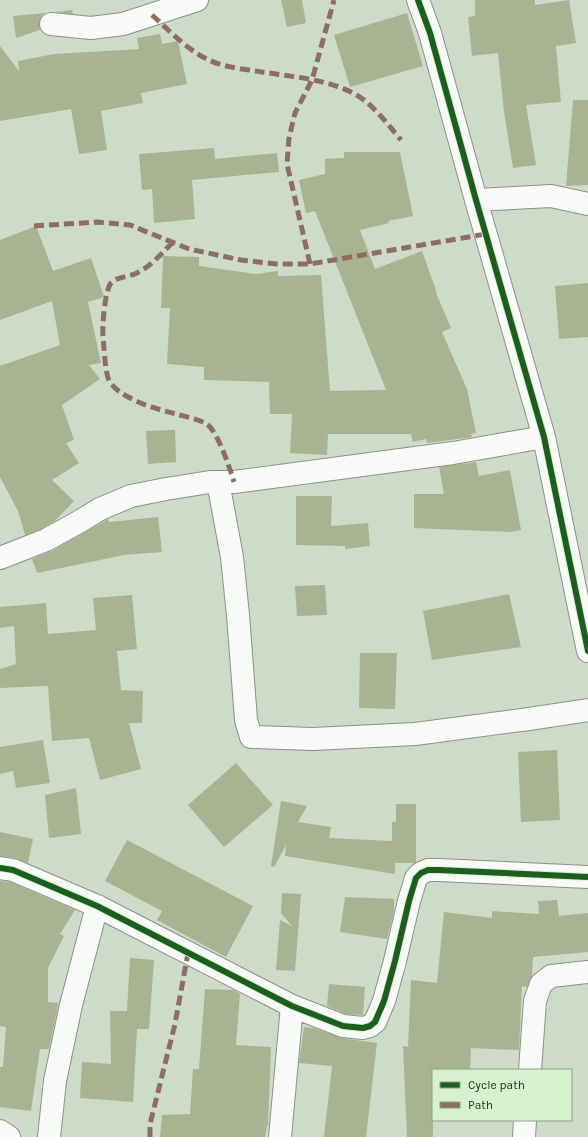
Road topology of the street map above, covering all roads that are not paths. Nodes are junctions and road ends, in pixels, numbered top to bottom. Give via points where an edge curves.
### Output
1 (197, 0) edge
2 (418, 0) edge
3 (50, 24) dead end
4 (476, 200) junction
5 (588, 204) edge
6 (544, 437) junction
7 (218, 482) junction
8 (0, 558) edge
9 (588, 651) edge
10 (588, 710) edge
11 (0, 868) edge
12 (588, 877) edge
13 (97, 906) junction
14 (588, 972) edge
15 (292, 1006) junction
16 (530, 1069) edge
17 (525, 1121) edge
18 (0, 1131) edge
19 (8, 1137) edge
20 (49, 1137) edge
21 (280, 1137) edge
22 (524, 1137) edge

1 - 3 street via 124,24 91,28
2 - 4 street via 430,33
4 - 5 street via 551,196
4 - 6 street
6 - 7 street via 453,453
6 - 9 street
7 - 8 street via 131,496 100,509 46,540
7 - 10 street via 232,557 246,720 251,737 313,739 415,734
11 - 13 street via 13,870
12 - 15 street via 439,870 421,873 416,878 411,893 395,962 375,1022 363,1028 343,1026
13 - 15 street
13 - 20 street via 71,1005 56,1081
14 - 16 street via 551,976 541,984 536,1001
15 - 21 street
17 - 22 street
18 - 19 street

